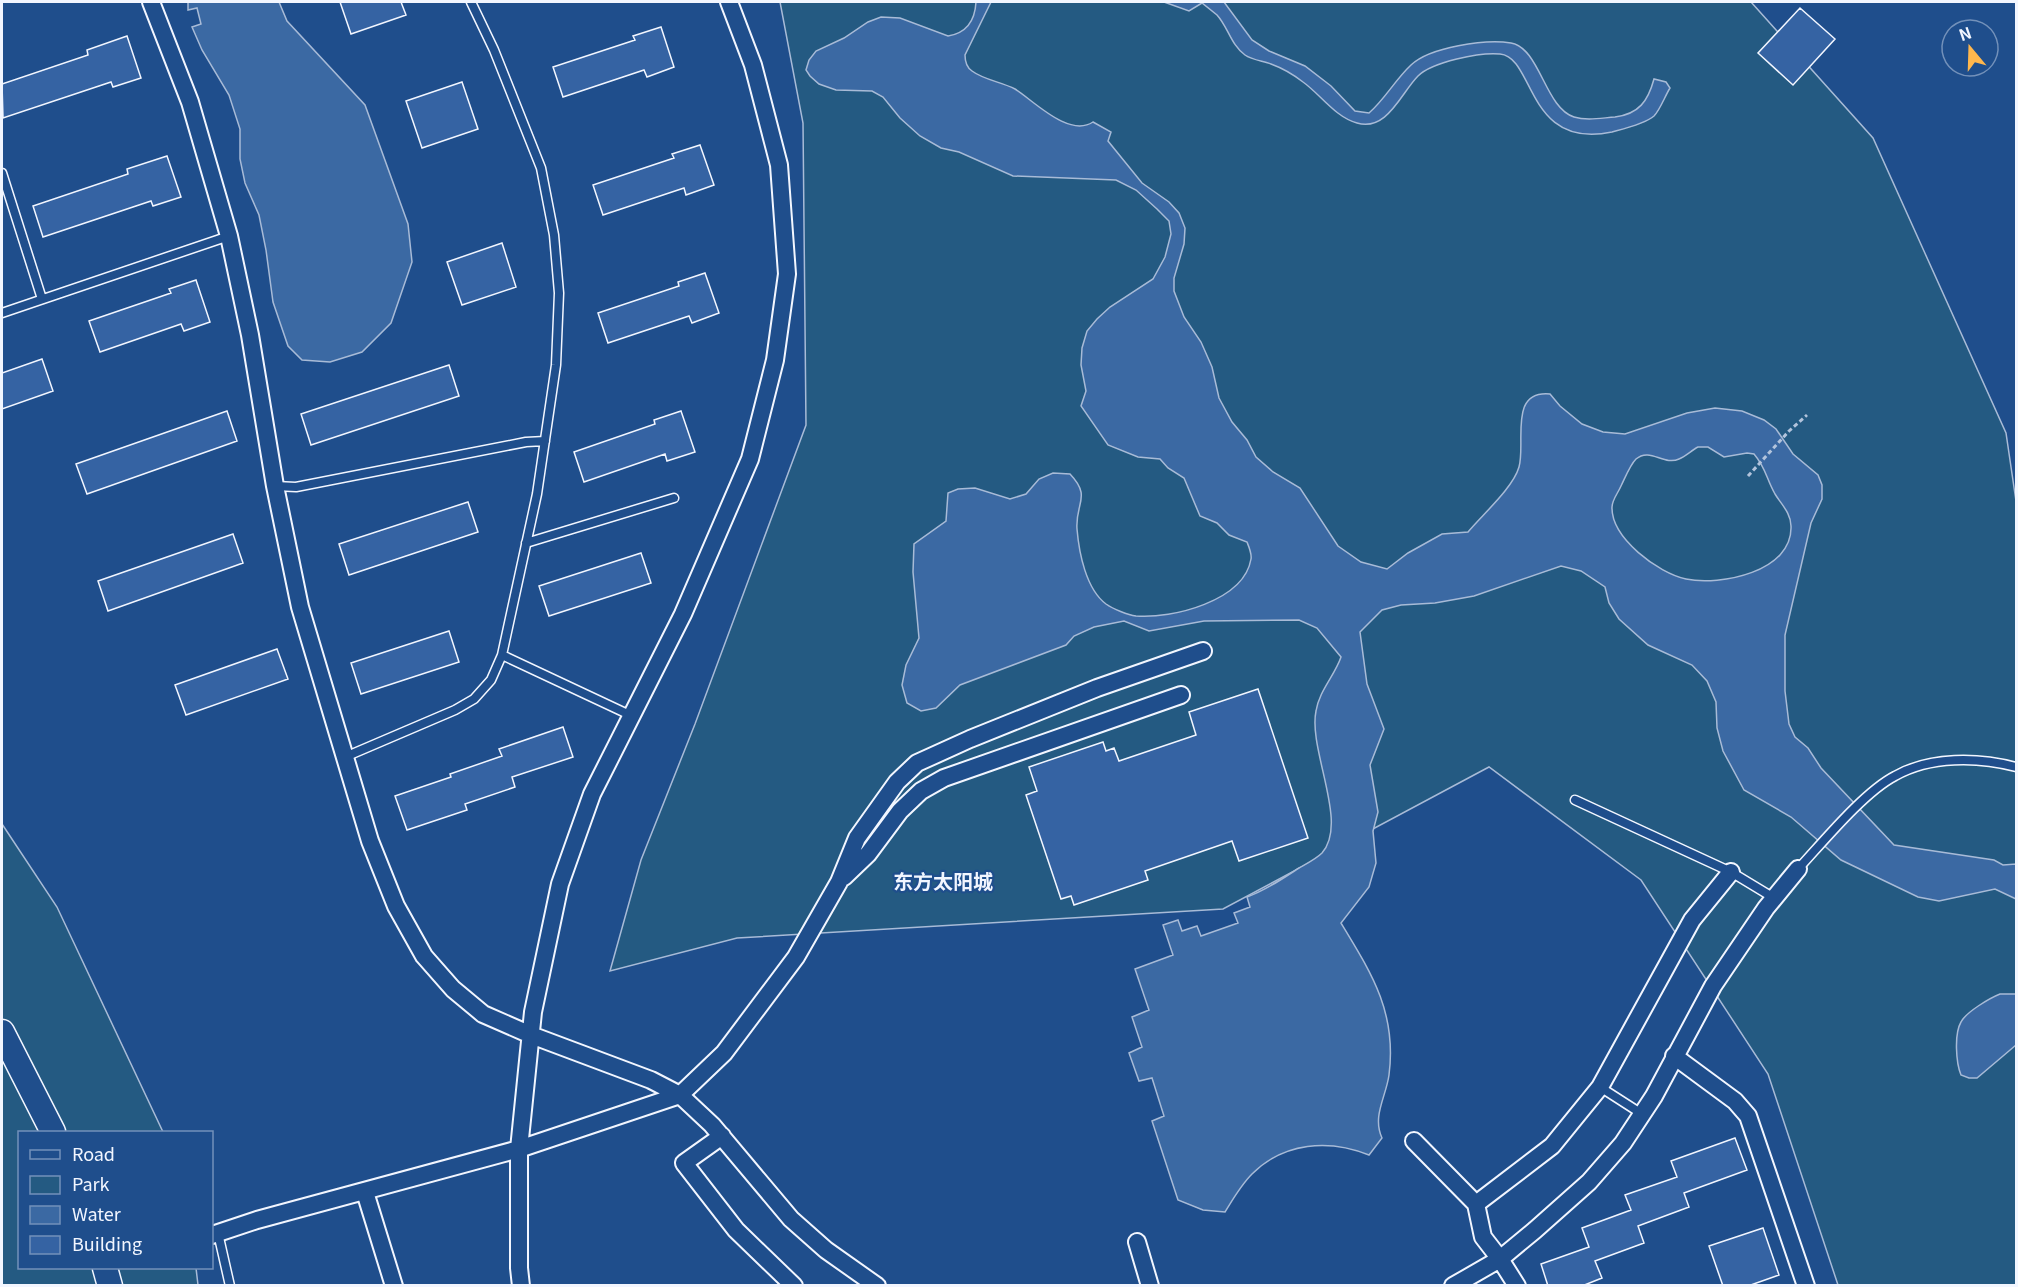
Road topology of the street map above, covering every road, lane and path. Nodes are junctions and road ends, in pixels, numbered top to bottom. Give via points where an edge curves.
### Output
1 (151, 2) edge
2 (471, 2) edge
3 (729, 2) edge
4 (2, 173) edge
5 (230, 236) junction
6 (42, 300) junction
7 (2, 313) edge
8 (1807, 415) dead end
9 (545, 441) junction
10 (1748, 476) dead end
11 (275, 486) junction
12 (674, 498) dead end
13 (526, 543) junction
14 (1203, 651) dead end
15 (502, 655) junction
16 (1181, 695) dead end
17 (632, 716) junction
18 (345, 757) junction
19 (2016, 767) edge
20 (1575, 800) dead end
21 (1798, 868) joint
22 (1731, 872) junction
23 (839, 882) junction
24 (1774, 898) junction
25 (2, 1032) edge
26 (531, 1035) junction
27 (1674, 1056) junction
28 (1600, 1086) junction
29 (680, 1095) junction
30 (1642, 1114) junction
31 (52, 1131) edge
32 (722, 1136) junction
33 (1414, 1142) dead end
34 (519, 1149) junction
35 (365, 1192) junction
36 (1476, 1204) junction
37 (215, 1234) edge
38 (1137, 1242) dead end
39 (1500, 1259) junction
40 (230, 1286) edge
41 (394, 1286) edge
42 (521, 1286) edge
43 (794, 1286) edge
44 (877, 1286) edge
45 (1150, 1286) edge
46 (1453, 1286) edge
47 (1517, 1286) edge
48 (1806, 1286) edge

1 - 5 street via 190,102
2 - 9 lane via 541,168 554,235 559,293 557,345
3 - 17 street via 753,65 779,165 787,274 775,360 750,459 683,614
4 - 6 lane
5 - 6 lane
5 - 11 street
6 - 7 lane
8 - 10 path
9 - 11 lane via 296,487
9 - 13 lane
11 - 18 street via 300,607
12 - 13 lane
13 - 15 lane
14 - 23 street via 1097,688 917,763 897,782 857,838
15 - 17 lane
15 - 18 lane via 491,680 474,699
16 - 23 street via 944,778 921,791 900,811 868,854
17 - 26 street via 592,794 560,884
18 - 26 street via 391,895 424,956 453,989 483,1014
19 - 21 lane via 1940,761 1893,776
20 - 22 lane
21 - 24 street
22 - 24 lane
22 - 28 street via 1692,920
23 - 29 street via 777,983 724,1053
24 - 27 street via 1713,986
25 - 31 main road
26 - 29 street via 651,1080
26 - 34 street
27 - 30 street
27 - 48 street via 1735,1101 1748,1116
28 - 30 lane
28 - 36 street via 1552,1146
29 - 32 street
29 - 34 street
30 - 39 street via 1589,1182
32 - 43 street via 684,1163 735,1230
32 - 44 street via 791,1219
33 - 36 street
34 - 35 street
34 - 42 street
35 - 37 street
35 - 41 street
36 - 39 street via 1483,1237
37 - 40 lane
38 - 45 street
39 - 46 street
39 - 47 street

